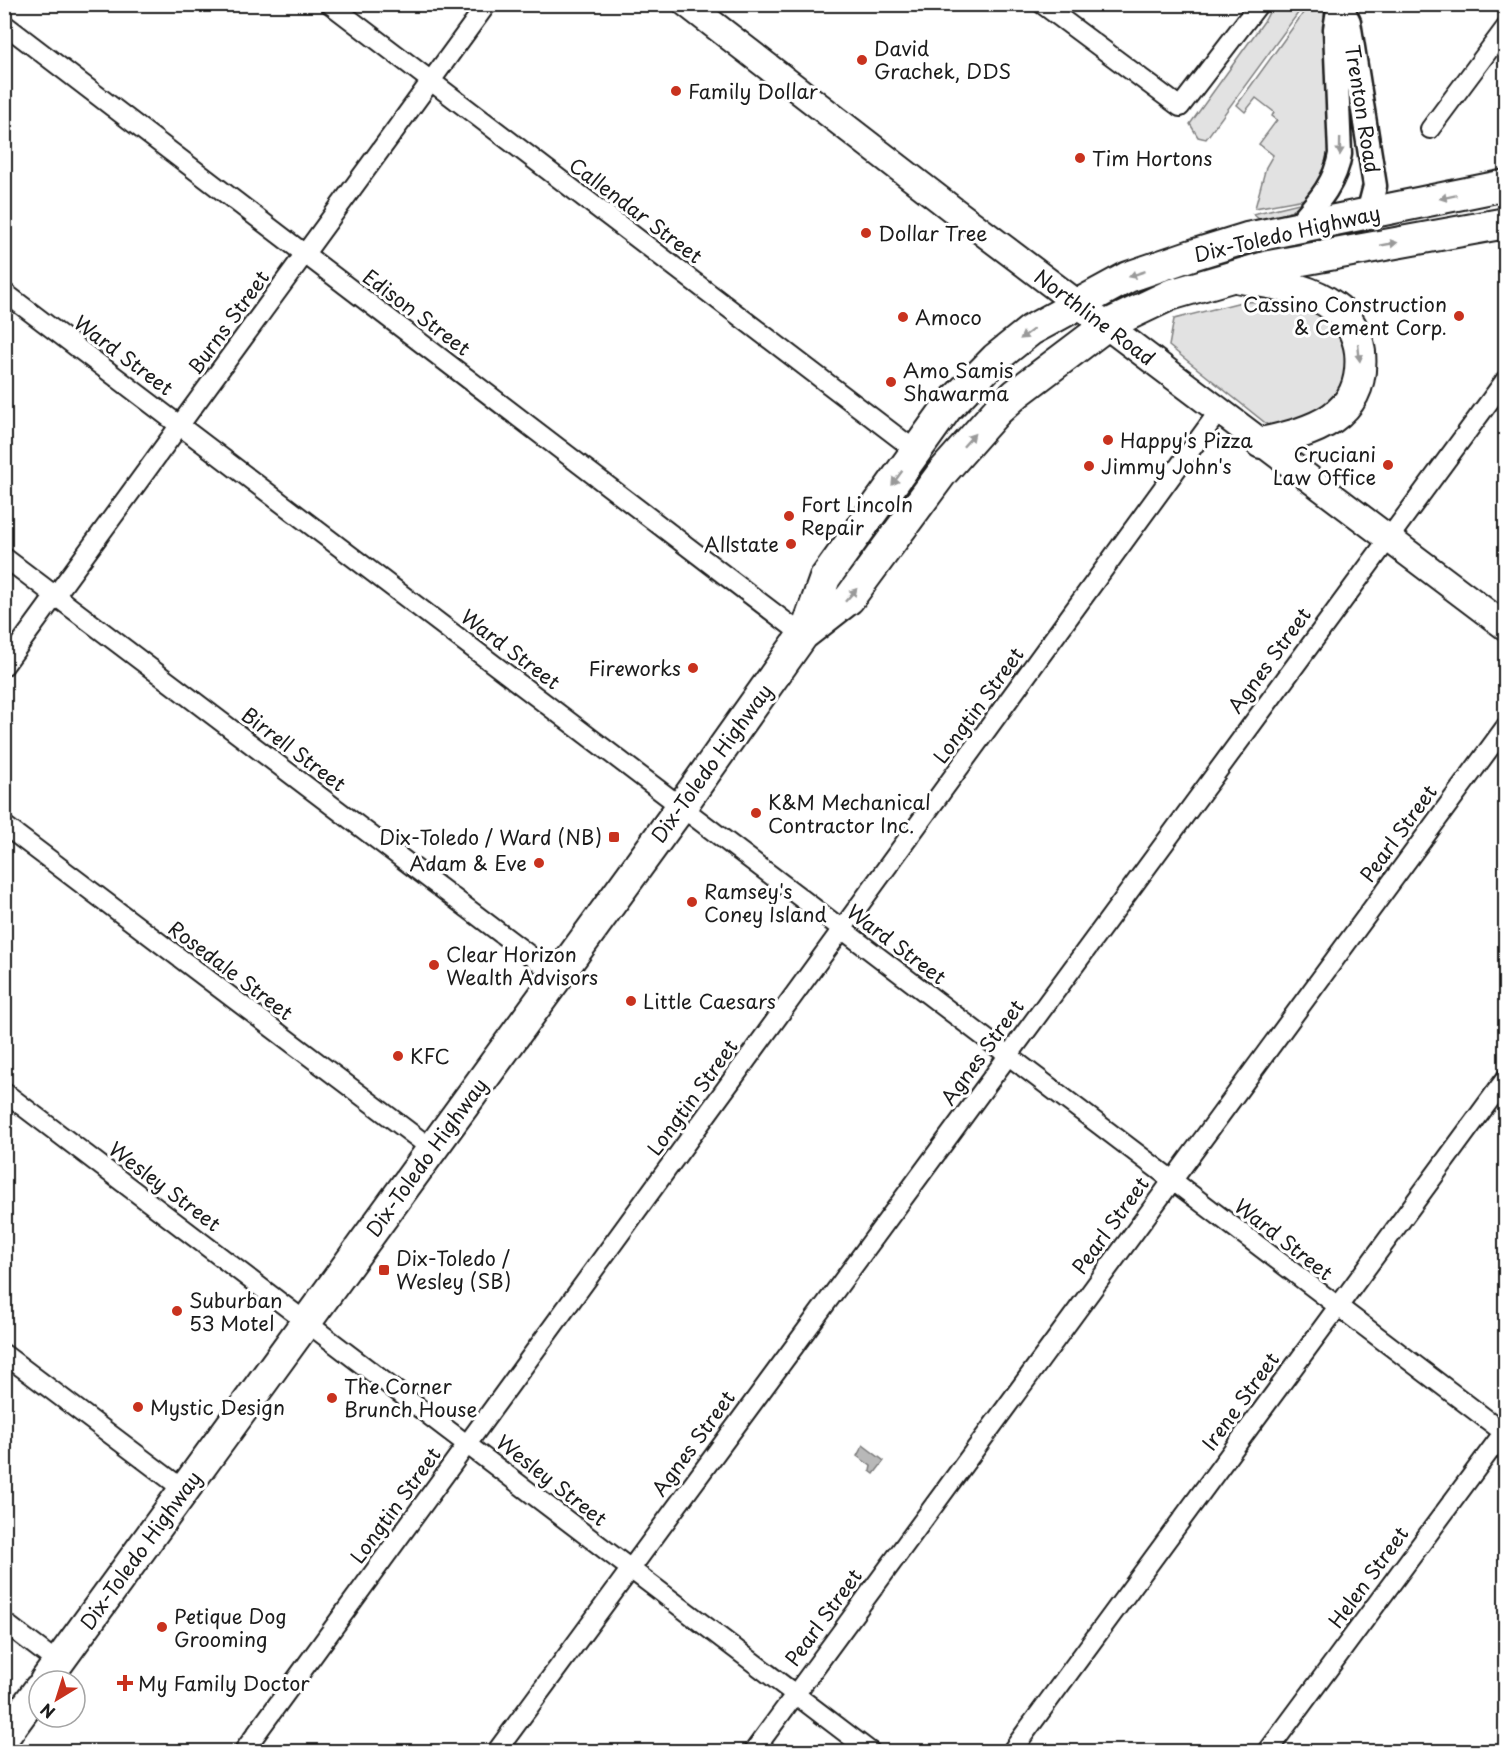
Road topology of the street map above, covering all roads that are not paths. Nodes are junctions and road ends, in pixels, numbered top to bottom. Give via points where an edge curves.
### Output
1 (330, 4) edge
2 (487, 4) edge
3 (687, 4) edge
4 (1042, 4) edge
5 (1259, 4) edge
6 (1340, 4) edge
7 (4, 24) edge
8 (1506, 27) edge
9 (431, 82) junction
10 (1430, 129) dead end
11 (1506, 185) edge
12 (1368, 213) junction
13 (1506, 223) edge
14 (1295, 228) junction
15 (305, 254) junction
16 (1269, 266) junction
17 (1231, 276) junction
18 (4, 292) edge
19 (1077, 303) junction
20 (1107, 325) junction
21 (1506, 379) edge
22 (1219, 411) junction
23 (180, 426) junction
24 (1261, 443) junction
25 (916, 451) junction
26 (1388, 538) junction
27 (4, 557) edge
28 (55, 595) junction
29 (1506, 627) edge
30 (804, 633) junction
31 (4, 666) edge
32 (1506, 726) edge
33 (681, 807) junction
34 (4, 825) edge
35 (842, 930) junction
36 (557, 976) junction
37 (1007, 1055) junction
38 (1506, 1078) edge
39 (4, 1092) edge
40 (432, 1149) junction
41 (1170, 1180) junction
42 (1336, 1308) junction
43 (306, 1321) junction
44 (4, 1354) edge
45 (1505, 1432) edge
46 (467, 1443) junction
47 (184, 1490) junction
48 (629, 1568) junction
49 (4, 1622) edge
50 (48, 1669) edge
51 (53, 1669) edge
52 (795, 1694) junction
53 (27, 1705) edge
54 (4, 1737) edge
55 (243, 1752) edge
56 (496, 1752) edge
57 (753, 1752) edge
58 (870, 1752) edge
59 (1011, 1752) edge
60 (1267, 1752) edge

1 - 9 street, Callendar Street
2 - 9 street, Burns Street
3 - 19 main road, Northline Road
4 - 5 street via 1180,107
6 - 12 street, Trenton Road via 1349,22 1371,144 1375,186
6 -> 14 street, Trenton Road via 1335,29 1338,168 1332,184
7 - 15 street, Edison Street
8 - 10 street
9 - 15 street, Burns Street
9 - 25 street, Callendar Street
11 -> 12 main road, Dix-Toledo Highway
12 - 14 main road, Dix-Toledo Highway
12 - 16 main road via 1338,242
16 -> 13 main road, Dix-Toledo Highway
14 -> 19 main road, Dix-Toledo Highway via 1246,238 1128,277
15 - 23 street, Burns Street
15 - 30 street, Edison Street
16 - 17 main road, Dix-Toledo Highway
17 - 20 main road, Dix-Toledo Highway via 1170,295
17 -> 24 main road via 1305,292 1329,303 1347,320 1359,347 1359,378 1341,411 1304,434
18 - 23 street, Ward Street
19 - 20 main road, Northline Road
19 -> 25 main road, Dix-Toledo Highway via 1031,330 996,358 947,408
20 - 22 main road, Northline Road
30 -> 20 main road, Dix-Toledo Highway via 849,599 942,473 991,418 1017,393
21 - 26 street, Agnes Street
22 - 24 main road, Northline Road
22 - 35 street, Longtin Street
23 - 28 street, Burns Street
23 - 33 street, Ward Street
24 - 26 main road, Northline Road
25 -> 30 main road, Dix-Toledo Highway via 825,578
26 - 29 main road, Northline Road
26 - 37 street, Agnes Street
27 - 28 street, Birrell Street
28 - 31 street, Burns Street
28 - 36 street, Birrell Street
30 - 33 main road, Dix-Toledo Highway
32 - 41 street, Pearl Street
33 - 35 street, Ward Street
33 - 36 main road, Dix-Toledo Highway
34 - 40 street, Rosedale Street
35 - 37 street, Ward Street
35 - 46 street, Longtin Street
36 - 40 main road, Dix-Toledo Highway
37 - 41 street, Ward Street
37 - 48 street, Agnes Street
38 - 42 street, Irene Street
39 - 43 street, Wesley Street
40 - 43 main road, Dix-Toledo Highway
41 - 42 street, Ward Street
41 - 52 street, Pearl Street
42 - 45 street, Ward Street
42 - 59 street, Irene Street
43 - 46 street, Wesley Street
43 - 47 main road, Dix-Toledo Highway
44 - 47 street
45 - 60 street, Helen Street
46 - 48 street, Wesley Street
46 - 55 street, Longtin Street
47 - 51 main road, Dix-Toledo Highway
48 - 52 street, Wesley Street
48 - 56 street, Agnes Street
49 - 50 street
52 - 57 street, Pearl Street
52 - 58 street, Wesley Street
53 - 54 main road

